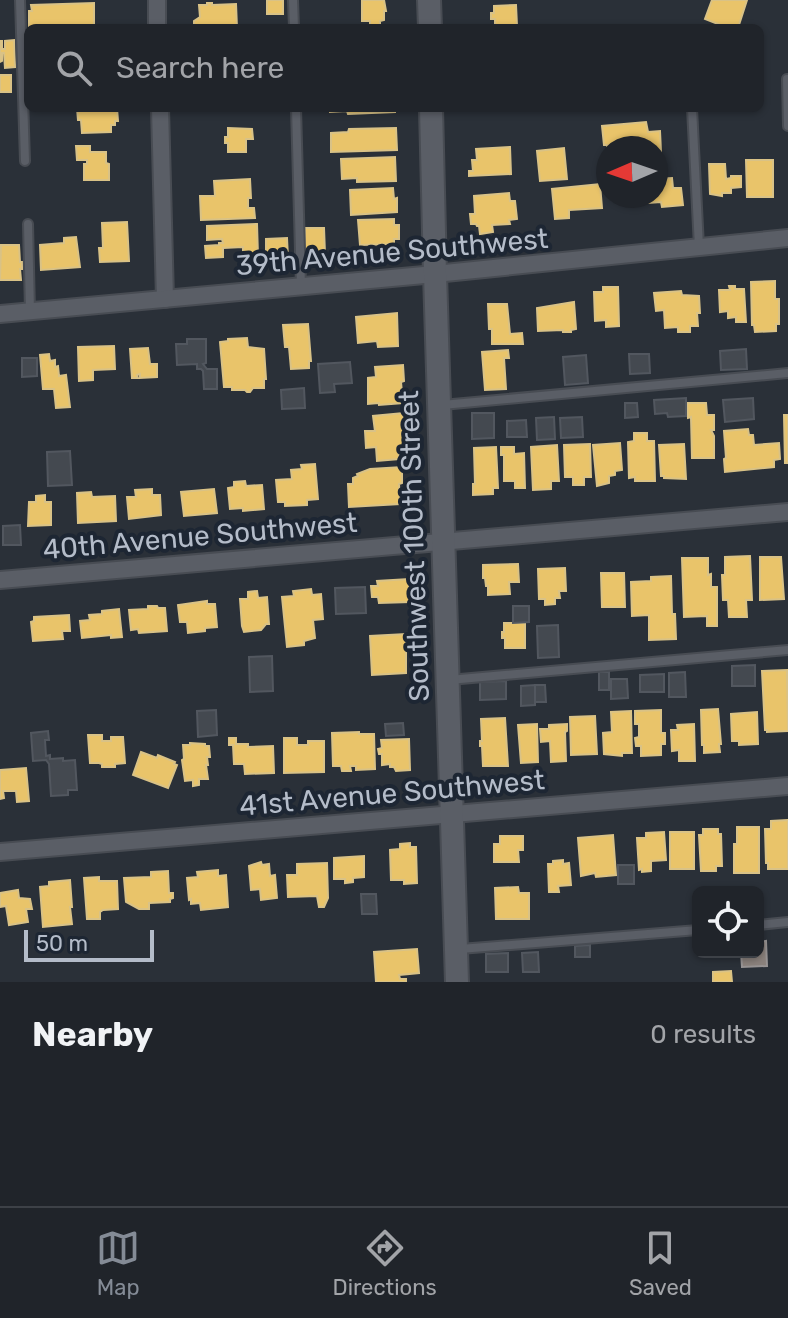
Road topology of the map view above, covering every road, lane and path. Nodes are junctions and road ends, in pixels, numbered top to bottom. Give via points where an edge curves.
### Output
1 (20, 0) edge
2 (157, 0) edge
3 (293, 0) edge
4 (429, 0) edge
5 (157, 24) edge
6 (294, 24) edge
7 (430, 24) edge
8 (787, 79) edge
9 (160, 112) edge
10 (296, 112) edge
11 (431, 112) edge
12 (692, 112) edge
13 (788, 126) edge
14 (25, 161) dead end
15 (28, 224) dead end
16 (788, 238) edge
17 (699, 248) junction
18 (435, 274) junction
19 (301, 287) junction
20 (165, 299) junction
21 (30, 311) junction
22 (0, 314) edge
23 (788, 373) edge
24 (439, 405) junction
25 (788, 512) edge
26 (444, 541) junction
27 (0, 580) edge
28 (788, 650) edge
29 (448, 680) junction
30 (788, 786) edge
31 (452, 813) junction
32 (0, 852) edge
33 (788, 922) edge
34 (764, 924) edge
35 (692, 930) edge
36 (456, 949) junction
37 (457, 982) edge

1 - 14 lane
2 - 5 street
3 - 6 lane
4 - 7 street
8 - 13 lane
9 - 20 street
10 - 19 lane
11 - 18 street, Southwest 100th Street
12 - 17 lane
15 - 21 lane
16 - 17 street, 39th Avenue Southwest
17 - 18 street, 39th Avenue Southwest
18 - 19 street, 39th Avenue Southwest
18 - 24 street, Southwest 100th Street
19 - 20 street, 39th Avenue Southwest
20 - 21 street, 39th Avenue Southwest
21 - 22 street, 39th Avenue Southwest
23 - 24 lane
24 - 26 street, Southwest 100th Street
25 - 26 street, 40th Avenue Southwest
26 - 27 street, 40th Avenue Southwest
26 - 29 street, Southwest 100th Street
28 - 29 lane
29 - 31 street, Southwest 100th Street
30 - 31 street, 41st Avenue Southwest
31 - 32 street, 41st Avenue Southwest
31 - 36 street, Southwest 100th Street
33 - 34 lane
35 - 36 lane
36 - 37 street, Southwest 100th Street

